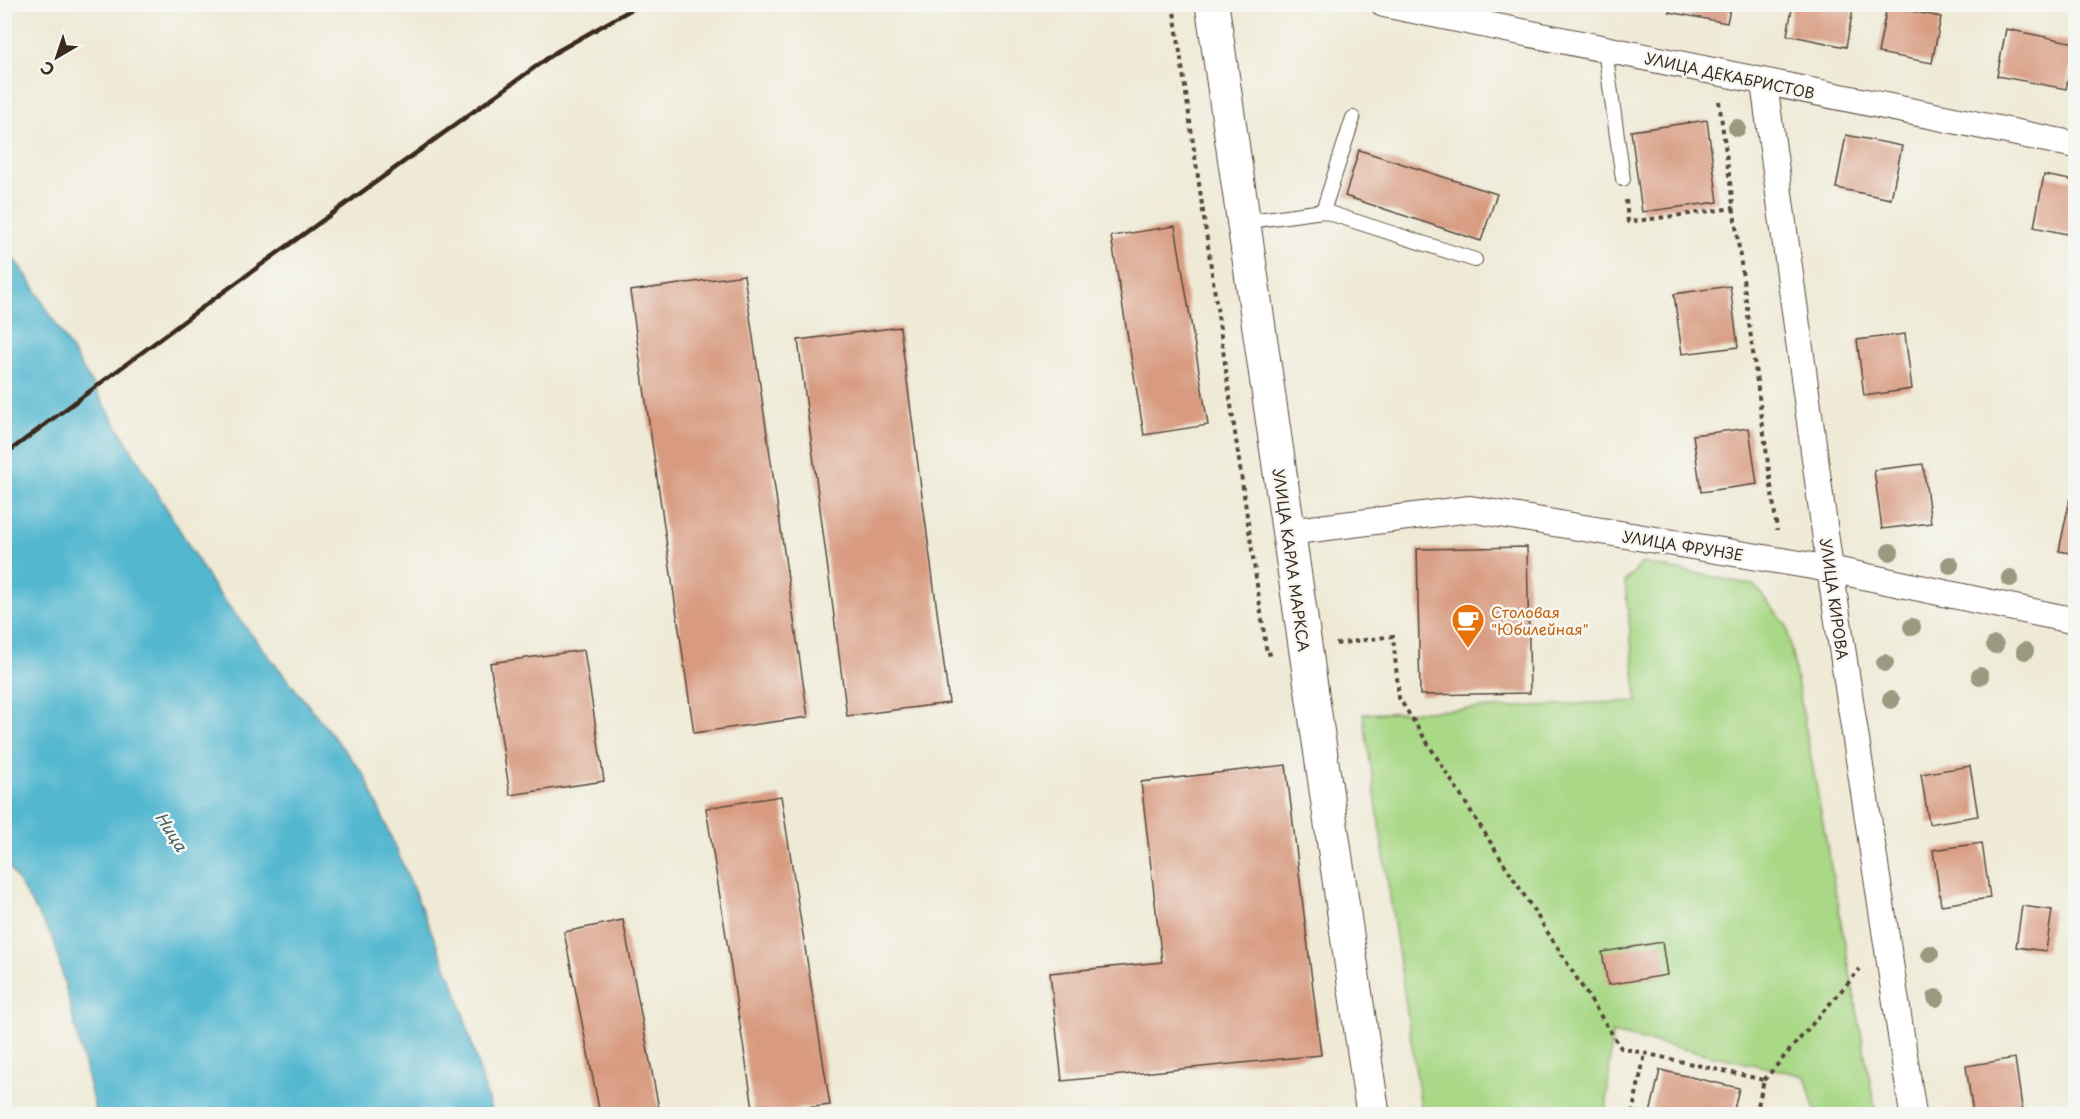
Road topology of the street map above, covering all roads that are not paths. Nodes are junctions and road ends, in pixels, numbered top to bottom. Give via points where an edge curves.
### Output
1 (1212, 4) edge
2 (1384, 4) edge
3 (1605, 50) junction
4 (1764, 83) junction
5 (1353, 118) dead end
6 (2076, 145) edge
7 (1623, 180) road end
8 (1323, 211) junction
9 (1243, 222) junction
10 (1475, 260) dead end
11 (1288, 532) junction
12 (1830, 569) junction
13 (2076, 621) edge
14 (1373, 1114) edge
15 (1913, 1114) edge

1 - 9 street, УЛИЦА КАРЛА МАРКСА
2 - 3 street, УЛИЦА ДЕКАБРИСТОВ
3 - 4 street, УЛИЦА ДЕКАБРИСТОВ
3 - 7 lane
4 - 6 street, УЛИЦА ДЕКАБРИСТОВ
4 - 12 street, УЛИЦА КИРОВА
5 - 8 lane
8 - 9 lane
8 - 10 lane
9 - 11 street, УЛИЦА КАРЛА МАРКСА
11 - 12 street, УЛИЦА ФРУНЗЕ via 1470,509
11 - 14 street, УЛИЦА КАРЛА МАРКСА
12 - 13 street, УЛИЦА ФРУНЗЕ
12 - 15 street, УЛИЦА КИРОВА

